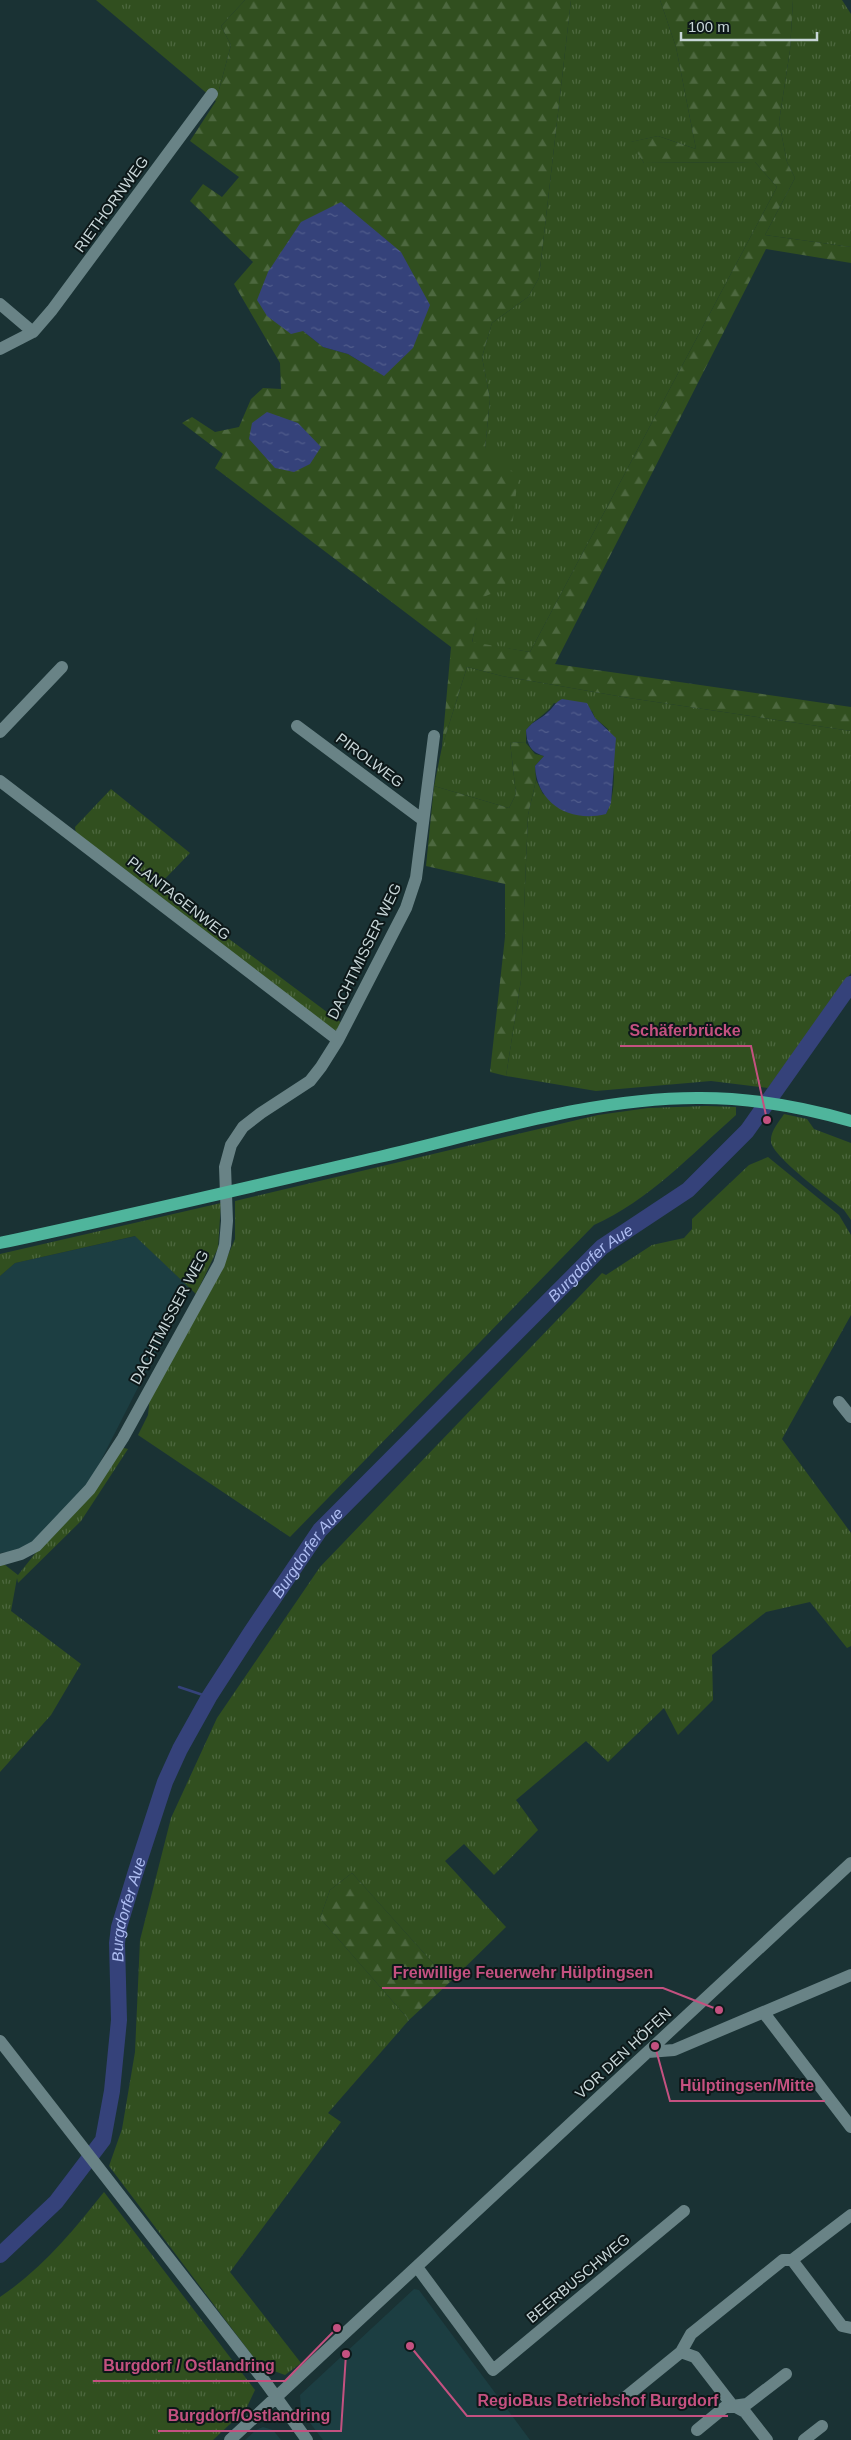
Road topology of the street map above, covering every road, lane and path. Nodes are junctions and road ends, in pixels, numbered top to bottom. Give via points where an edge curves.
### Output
1 (212, 94) dead end
2 (0, 304) edge
3 (33, 332) junction
4 (0, 349) edge
5 (62, 667) dead end
6 (297, 726) dead end
7 (0, 732) edge
8 (434, 736) dead end
9 (0, 781) edge
10 (423, 820) junction
11 (338, 1040) junction
12 (851, 1121) edge
13 (0, 1243) edge
14 (839, 1402) dead end
15 (851, 1417) edge
16 (0, 1560) edge
17 (851, 1863) edge
18 (851, 1975) edge
19 (764, 2013) junction
20 (0, 2041) edge
21 (648, 2052) junction
22 (851, 2127) edge
23 (684, 2211) dead end
24 (851, 2215) edge
25 (792, 2260) junction
26 (417, 2267) junction
27 (851, 2327) edge
28 (681, 2352) junction
29 (786, 2374) dead end
30 (275, 2398) junction
31 (622, 2400) dead end
32 (732, 2404) junction
33 (822, 2426) dead end
34 (697, 2430) dead end
35 (230, 2440) edge
36 (307, 2440) edge
37 (767, 2440) edge
38 (804, 2440) edge

1 - 3 street, RIETHORNWEG
2 - 3 street
3 - 4 street, RIETHORNWEG
5 - 7 street
6 - 10 street, PIROLWEG
8 - 10 street, DACHTMISSER WEG
9 - 11 street, PLANTAGENWEG
10 - 11 street, DACHTMISSER WEG via 416,878 406,908
11 - 16 street, DACHTMISSER WEG via 310,1081 243,1127 231,1145 225,1167 225,1245 219,1264 123,1438 90,1489 36,1546
12 - 13 main road via 800,1108 747,1100 647,1101 552,1117
14 - 15 street
17 - 21 street, VOR DEN HÖFEN
18 - 19 street
19 - 21 street via 674,2050
19 - 22 street
20 - 30 street
21 - 26 street, VOR DEN HÖFEN
23 - 26 street, BEERBUSCHWEG via 493,2370
24 - 25 street
25 - 27 street via 842,2326
25 - 28 street via 783,2260 691,2334
26 - 30 street, VOR DEN HÖFEN
28 - 31 street
28 - 32 street via 695,2357
29 - 32 street via 747,2404
30 - 35 street, VOR DEN HÖFEN
30 - 36 street
32 - 34 street
32 - 37 street via 745,2412
33 - 38 street

